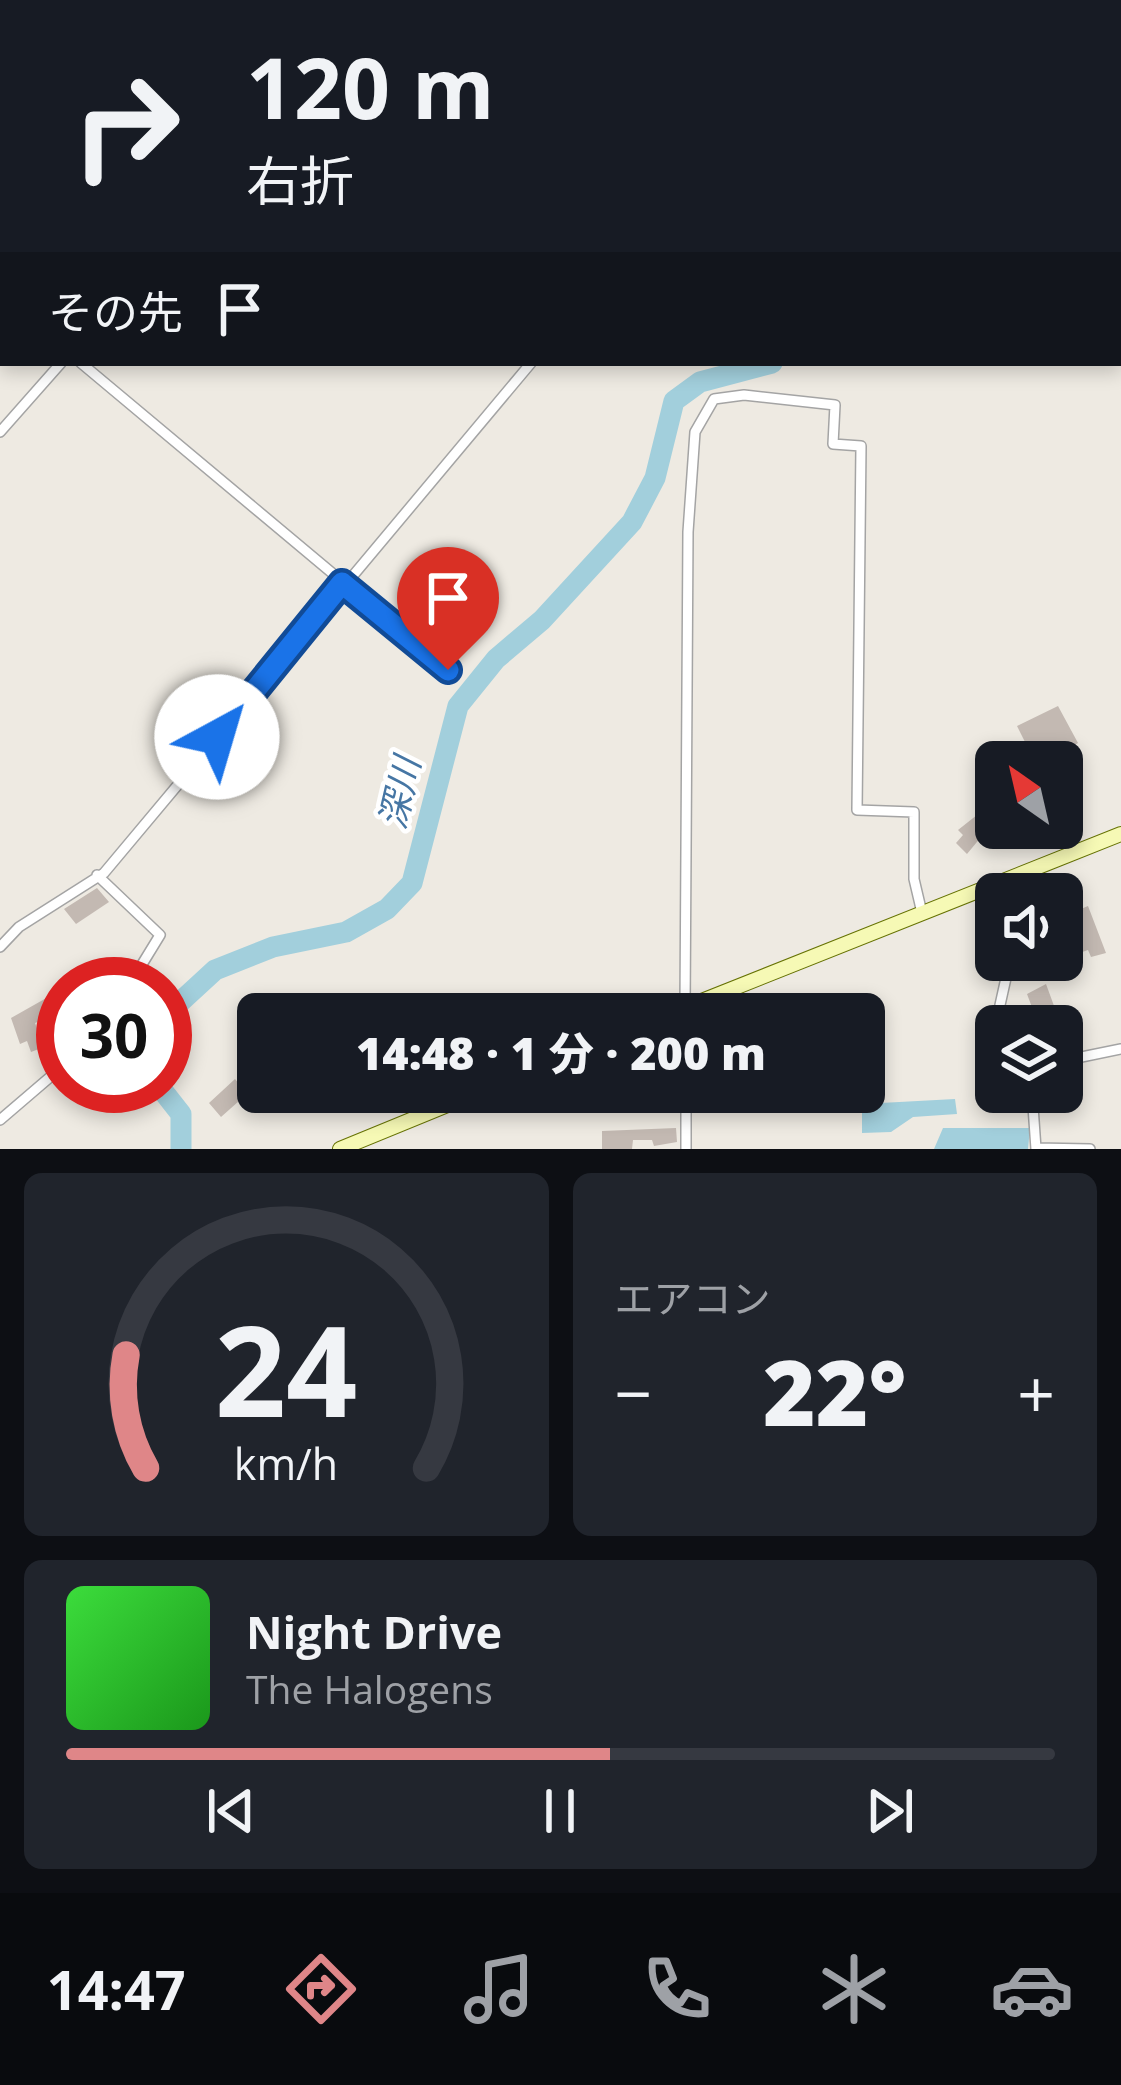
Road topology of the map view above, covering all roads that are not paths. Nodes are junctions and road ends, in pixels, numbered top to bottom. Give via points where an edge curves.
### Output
1 (59, 366) edge
2 (85, 366) edge
3 (528, 366) edge
4 (0, 432) edge
5 (342, 583) junction
6 (448, 670) dead end
7 (1121, 834) edge
8 (1023, 873) edge
9 (97, 875) junction
10 (975, 892) edge
11 (922, 914) junction
12 (0, 947) edge
13 (147, 957) edge
14 (686, 993) edge
15 (730, 993) edge
16 (1121, 1049) edge
17 (1083, 1057) edge
18 (36, 1089) edge
19 (428, 1113) edge
20 (686, 1113) edge
21 (1034, 1113) edge
22 (0, 1120) edge
23 (1036, 1148) edge
24 (340, 1149) edge
25 (686, 1149) edge
26 (1090, 1149) edge

1 - 4 street
2 - 5 street
3 - 5 street
5 - 6 street
5 - 9 street
7 - 8 main road
9 - 12 street
9 - 13 street via 160,935
10 - 11 main road
11 - 14 street via 914,812 857,810 861,446 833,444 835,405 714,399 695,432 688,532
11 - 15 main road
16 - 17 street
18 - 22 street
19 - 24 main road
20 - 25 street
21 - 23 street
23 - 26 street

